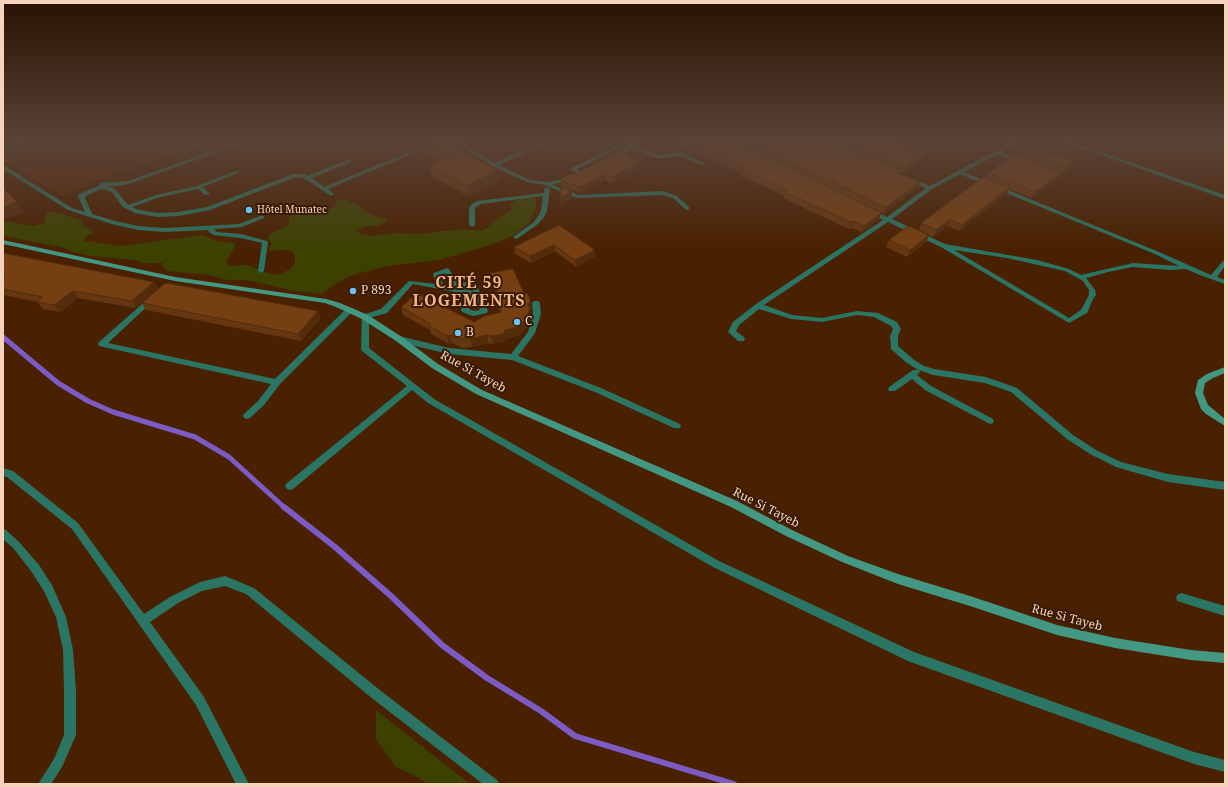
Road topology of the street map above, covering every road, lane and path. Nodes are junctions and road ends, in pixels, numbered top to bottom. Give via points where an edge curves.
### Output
1 (20, 178) edge
2 (141, 178) edge
3 (222, 178) edge
4 (286, 178) edge
5 (308, 178) edge
6 (351, 178) edge
7 (522, 178) edge
8 (570, 178) edge
9 (907, 178) edge
10 (949, 178) edge
11 (974, 178) edge
12 (1168, 178) edge
13 (548, 185) junction
14 (199, 187) junction
15 (930, 188) junction
16 (324, 189) junction
17 (207, 194) dead end
18 (331, 194) dead end
19 (546, 194) junction
20 (82, 198) junction
21 (1225, 198) edge
22 (127, 207) junction
23 (686, 208) dead end
24 (866, 210) edge
25 (89, 215) junction
26 (262, 217) dead end
27 (887, 220) junction
28 (472, 225) dead end
29 (210, 227) junction
30 (516, 237) dead end
31 (4, 243) edge
32 (943, 246) junction
33 (1225, 262) edge
34 (1188, 267) junction
35 (261, 271) dead end
36 (1081, 277) junction
37 (1213, 277) junction
38 (1225, 282) edge
39 (440, 287) junction
40 (158, 294) edge
41 (536, 302) dead end
42 (758, 306) junction
43 (350, 310) junction
44 (365, 317) junction
45 (399, 339) junction
46 (741, 339) dead end
47 (513, 357) junction
48 (921, 368) junction
49 (1225, 370) edge
50 (912, 375) junction
51 (276, 382) junction
52 (412, 386) junction
53 (892, 389) dead end
54 (247, 416) dead end
55 (990, 421) dead end
56 (1225, 423) edge
57 (677, 426) dead end
58 (3, 472) edge
59 (290, 486) dead end
60 (1225, 486) edge
61 (3, 532) edge
62 (1181, 598) dead end
63 (1225, 611) edge
64 (143, 621) junction
65 (1225, 658) edge
66 (1225, 766) edge
67 (44, 784) edge
68 (243, 784) edge
69 (493, 784) edge

1 - 25 street via 70,209
2 - 20 street via 118,184 105,183 94,186 83,192
3 - 14 street
4 - 22 street via 214,207 188,213 146,214
5 - 16 street
6 - 16 street
7 - 13 street
8 - 13 street
9 - 15 street
10 - 15 street
11 - 34 street
12 - 21 street
13 - 19 street
13 - 23 street via 578,197 664,193 675,197
14 - 17 street
14 - 22 street via 158,196
15 - 27 street
16 - 18 street
19 - 28 street via 478,203 472,208
19 - 30 street via 541,217
20 - 22 street via 95,188 109,188
20 - 25 street
24 - 27 street
25 - 29 street via 132,226 164,230
26 - 29 street via 240,226
27 - 32 street
27 - 42 street
29 - 35 street via 216,234 241,236 265,242
31 - 43 main road, Rue Si Tayeb via 172,282 326,301
32 - 36 street via 1037,262 1068,270
32 - 36 street via 1069,321 1084,311 1093,295 1089,284
33 - 37 street
34 - 36 street via 1133,265
34 - 37 street
37 - 38 street
39 - 39 street via 470,292 465,310 473,314 484,311 473,282 456,286 447,270 436,274
39 - 44 street via 411,282 384,310
40 - 51 street via 102,344
41 - 47 street via 537,314 531,333
42 - 46 street via 736,324 732,332
42 - 48 street via 791,317 822,320 857,313 875,315 894,324 894,347
43 - 44 main road, Rue Si Tayeb
43 - 51 street
44 - 45 main road, Rue Si Tayeb
44 - 52 street via 365,349
45 - 47 street via 449,351
45 - 65 main road, Rue Si Tayeb via 435,366 479,392 734,504 845,559 898,580 1057,630 1115,643
47 - 57 street via 598,390
48 - 50 street
48 - 60 street via 986,380 1014,390 1070,437 1119,465 1168,478
49 - 56 main road via 1201,382 1198,394 1204,407
50 - 53 street
50 - 55 street via 928,388
51 - 54 street via 261,403
52 - 59 street
52 - 66 street via 431,401 716,564 912,657 1194,758
58 - 64 street via 10,474 75,526
61 - 67 street via 21,551 48,588 61,617 68,650 70,735 58,763
62 - 63 street
64 - 68 street via 200,701
64 - 69 street via 174,600 200,587 225,582 250,592

